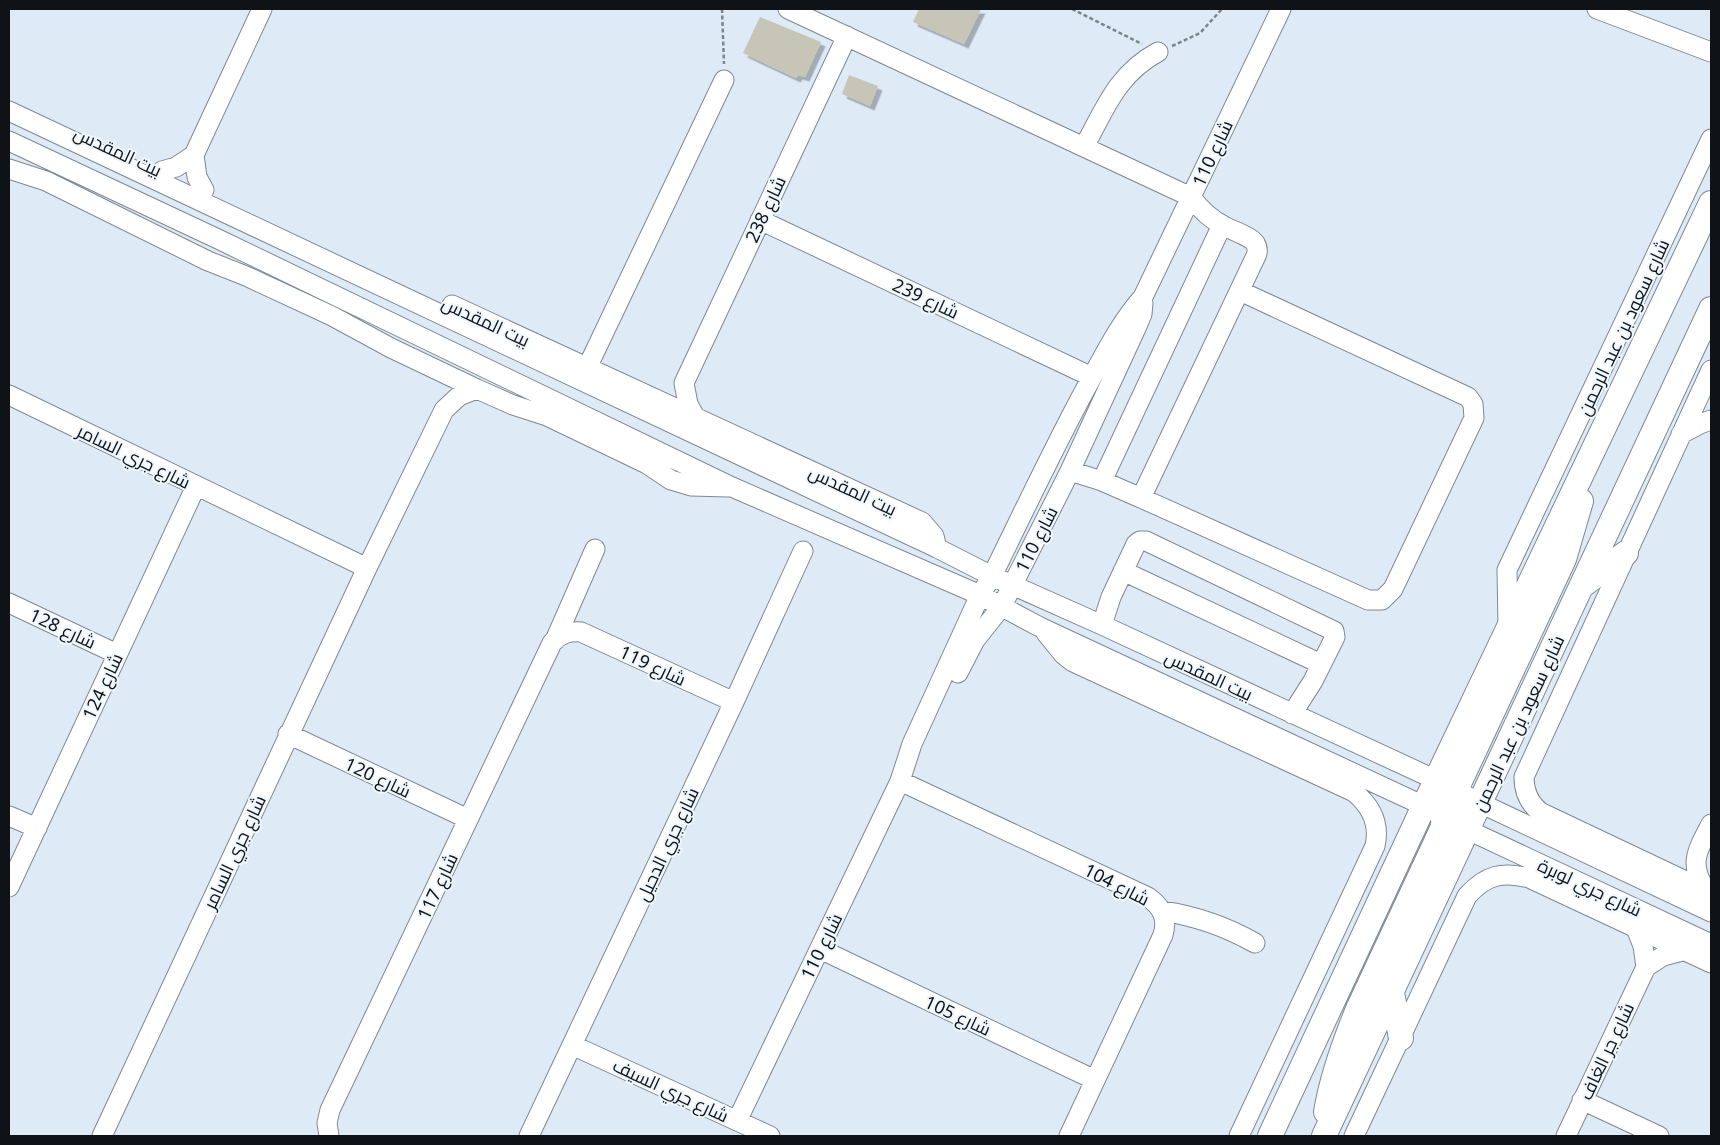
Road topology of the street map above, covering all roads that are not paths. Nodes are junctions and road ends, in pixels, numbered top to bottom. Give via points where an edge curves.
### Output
1 (262, 9) edge
2 (788, 9) edge
3 (1281, 9) edge
4 (1597, 9) edge
5 (846, 36) junction
6 (1158, 52) road end
7 (1711, 52) edge
8 (724, 80) road end
9 (14, 113) edge
10 (1711, 139) edge
11 (9, 141) edge
12 (1084, 147) junction
13 (31, 152) junction
14 (194, 155) junction
15 (9, 161) edge
16 (9, 169) edge
17 (162, 171) junction
18 (204, 190) junction
19 (1191, 197) junction
20 (1711, 204) edge
21 (760, 220) junction
22 (257, 222) junction
23 (1222, 225) junction
24 (1240, 291) junction
25 (1143, 297) junction
26 (359, 307) junction
27 (1711, 309) edge
28 (391, 348) junction
29 (436, 368) junction
30 (587, 368) junction
31 (1092, 377) junction
32 (684, 383) junction
33 (1709, 384) edge
34 (477, 389) junction
35 (646, 394) junction
36 (9, 395) edge
37 (444, 410) junction
38 (695, 417) junction
39 (1711, 420) edge
40 (1681, 434) junction
41 (1590, 456) junction
42 (1070, 471) junction
43 (1102, 481) junction
44 (196, 486) junction
45 (732, 487) junction
46 (1142, 498) junction
47 (937, 548) junction
48 (595, 549) dead end
49 (803, 551) dead end
50 (1626, 554) junction
51 (366, 568) junction
52 (1123, 571) junction
53 (992, 576) junction
54 (1013, 585) junction
55 (1581, 586) junction
56 (980, 595) junction
57 (9, 603) edge
58 (1002, 606) junction
59 (1102, 625) junction
60 (1038, 626) junction
61 (1508, 628) junction
62 (564, 635) junction
63 (117, 654) junction
64 (1321, 664) junction
65 (734, 702) junction
66 (1292, 714) junction
67 (288, 734) junction
68 (902, 775) junction
69 (1446, 785) junction
70 (1480, 803) junction
71 (1424, 806) junction
72 (9, 816) edge
73 (1445, 818) junction
74 (468, 819) junction
75 (1711, 824) edge
76 (36, 828) junction
77 (1468, 830) junction
78 (1696, 854) junction
79 (1658, 868) junction
80 (9, 886) edge
81 (1709, 892) edge
82 (1162, 911) junction
83 (1711, 912) edge
84 (1636, 928) junction
85 (1255, 943) dead end
86 (1711, 944) edge
87 (820, 950) junction
88 (1682, 951) junction
89 (1711, 963) edge
90 (1646, 967) junction
91 (1392, 993) junction
92 (1401, 1038) junction
93 (572, 1045) junction
94 (1096, 1080) junction
95 (1582, 1100) junction
96 (738, 1121) junction
97 (102, 1136) edge
98 (328, 1136) edge
99 (529, 1136) edge
100 (770, 1136) edge
101 (1069, 1136) edge
102 (1240, 1136) edge
103 (1270, 1136) edge
104 (1323, 1136) edge
105 (1354, 1136) edge
106 (1566, 1136) edge
107 (1659, 1136) edge

1 - 14 street
2 - 5 street
3 - 19 street, شارع 110
4 - 7 street
5 - 12 street
5 - 21 street, شارع 238
6 - 12 street via 1136,66 1118,85
8 - 30 street
9 - 17 street, بيت المقدس via 50,120
9 - 22 street, بيت المقدس
10 - 61 street, شارع سعود بن عبد الرحمن via 1507,570
11 - 13 street, بيت المقدس
12 - 19 street
13 - 15 street
13 - 26 street, بيت المقدس
14 - 17 street via 176,167
14 - 18 street via 197,177
16 - 28 street, بيت المقدس via 59,187 208,261 332,316
17 - 18 street, بيت المقدس
18 - 22 street, بيت المقدس
19 - 23 street via 1207,215
19 - 25 street, شارع 110
20 - 41 main road, شارع سعود بن عبد الرحمن
21 - 31 street, شارع 239
21 - 32 street, شارع 238
22 - 30 street, بيت المقدس
22 - 47 street, بيت المقدس
23 - 24 street via 1251,240 1257,249
23 - 43 street
24 - 46 street
24 - 46 street via 1468,397 1473,404 1474,418 1393,589 1382,600 1368,600
25 - 31 street, شارع 110 via 1116,333
25 - 42 street, شارع 110 via 1137,326
26 - 28 street
26 - 45 street, بيت المقدس
27 - 55 main road, شارع سعود بن عبد الرحمن
28 - 29 street, بيت المقدس
29 - 34 street, بيت المقدس
29 - 37 street via 444,393
30 - 35 street, بيت المقدس
31 - 53 street, شارع 110
32 - 35 street
32 - 38 street via 688,404
33 - 40 street, شارع سعود بن عبد الرحمن
34 - 37 street, شارع جري السامر via 459,396
34 - 45 street, بيت المقدس via 547,416 647,464 671,480 691,486
35 - 38 street, بيت المقدس
36 - 44 street, شارع جري السامر
37 - 51 street, شارع جري السامر
38 - 47 street, بيت المقدس via 922,522 934,536
39 - 40 street
40 - 50 street, شارع سعود بن عبد الرحمن
41 - 61 main road, شارع سعود بن عبد الرحمن
41 - 69 main road via 1580,508 1564,559
42 - 43 street
42 - 54 street, شارع 110
43 - 46 street
44 - 51 street, شارع جري السامر
44 - 63 street, شارع 124
45 - 56 street, بيت المقدس
47 - 53 street, بيت المقدس
48 - 62 street, شارع 117
49 - 65 street, شارع جري الدحيل
50 - 55 main road
50 - 79 street, شارع سعود بن عبد الرحمن via 1527,769 1524,785 1528,798 1540,812
51 - 67 street, شارع جري السامر
52 - 59 street
52 - 64 street
52 - 64 street via 1136,544 1146,541 1334,631 1335,637
53 - 54 street, بيت المقدس
53 - 56 street, شارع 110
54 - 58 street, شارع 110
54 - 59 street, بيت المقدس
55 - 70 main road, شارع سعود بن عبد الرحمن
56 - 58 street, بيت المقدس
56 - 68 street, شارع 110 via 912,744
57 - 63 street, شارع 128
58 - 60 street, بيت المقدس
58 - 68 street, شارع 110 via 975,640 920,748
59 - 66 street, بيت المقدس
60 - 71 street, بيت المقدس
60 - 102 street, بيت المقدس via 1074,662 1354,792 1371,811 1377,829 1375,846
61 - 69 main road, شارع سعود بن عبد الرحمن
62 - 65 street, شارع 119 via 581,632
62 - 74 street, شارع 117 via 552,643
63 - 76 street, شارع 124
64 - 66 street
65 - 93 street, شارع جري الدحيل
66 - 69 street, بيت المقدس
67 - 74 street, شارع 120
67 - 97 street, شارع جري السامر
68 - 82 street, شارع 104 via 1148,897
68 - 87 street, شارع 110
69 - 70 street, بيت المقدس
69 - 71 main road, شارع سعود بن عبد الرحمن
69 - 73 main road via 1442,788 1446,802
69 - 77 main road via 1455,798 1457,814
70 - 77 main road, شارع سعود بن عبد الرحمن
70 - 83 street, شارع جري لوبرة
71 - 73 street, بيت المقدس
71 - 103 main road, شارع سعود بن عبد الرحمن
72 - 76 street
73 - 77 street, بيت المقدس
73 - 104 main road via 1346,1039 1331,1086
74 - 98 street, شارع 117 via 330,1110
75 - 78 street
76 - 80 street, شارع 124
77 - 86 street, شارع جري لوبرة
77 - 91 main road, شارع سعود بن عبد الرحمن
78 - 79 street via 1684,862
78 - 81 street via 1698,876
79 - 81 street
82 - 85 street via 1211,922
82 - 94 street, شارع 104 via 1166,921 1163,936
84 - 88 street, شارع جري لوبرة
84 - 90 street
84 - 92 street, شارع جري لوبرة via 1529,878 1502,874 1482,882 1467,896
87 - 94 street, شارع 105
87 - 96 street, شارع 110
88 - 89 street, شارع جري لوبرة
88 - 90 street via 1663,956
90 - 95 street, شارع جر الغاف
91 - 92 main road
91 - 104 main road, شارع سعود بن عبد الرحمن
92 - 105 street
93 - 96 street, شارع جري السيف
93 - 99 street, شارع جري الدحيل
94 - 101 street, شارع 104
95 - 106 street, شارع جر الغاف
95 - 107 street
96 - 100 street, شارع جري السيف

